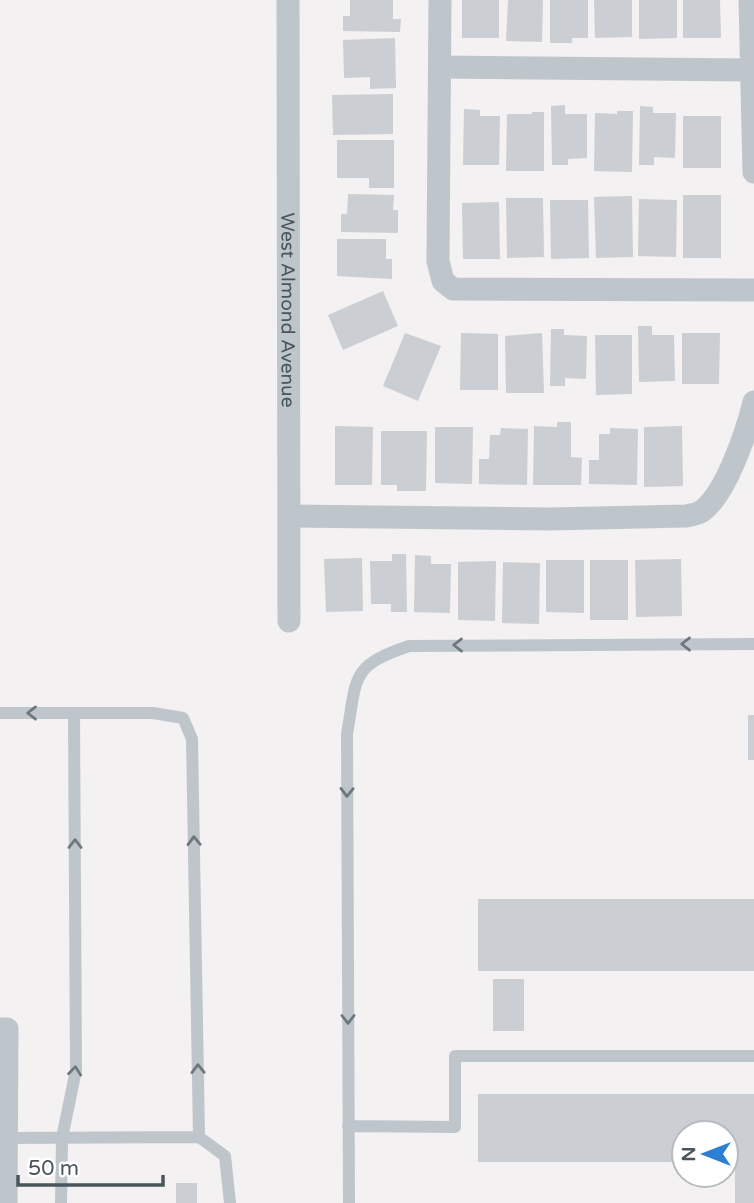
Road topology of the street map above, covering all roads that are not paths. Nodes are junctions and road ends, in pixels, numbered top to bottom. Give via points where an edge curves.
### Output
1 (288, 0) edge
2 (440, 0) edge
3 (750, 0) edge
4 (440, 67) junction
5 (750, 70) junction
6 (754, 172) edge
7 (754, 290) edge
8 (754, 402) edge
9 (291, 516) junction
10 (289, 621) dead end
11 (754, 644) edge
12 (0, 713) edge
13 (74, 713) junction
14 (3, 1029) edge
15 (754, 1056) edge
16 (348, 1126) junction
17 (199, 1137) junction
18 (6, 1138) junction
19 (62, 1138) junction
20 (4, 1195) edge
21 (61, 1203) edge
22 (230, 1203) edge
23 (349, 1203) edge

1 - 9 street, West Almond Avenue
2 - 4 street
3 - 5 street
4 - 5 street
4 - 7 street via 438,261 443,281 453,289
5 - 6 street
8 - 9 street via 747,432 723,484 702,512 686,516
9 - 10 street, West Almond Avenue
11 -> 16 lane via 410,646 380,656 357,675 347,734
13 -> 12 lane
17 -> 13 lane via 192,739 183,718 153,713
19 -> 13 lane via 76,1070
14 - 18 street
15 - 16 lane via 455,1056 455,1127
16 - 23 lane
17 - 19 lane
17 - 22 lane via 225,1156
18 - 19 lane
18 - 20 street
19 - 21 lane

